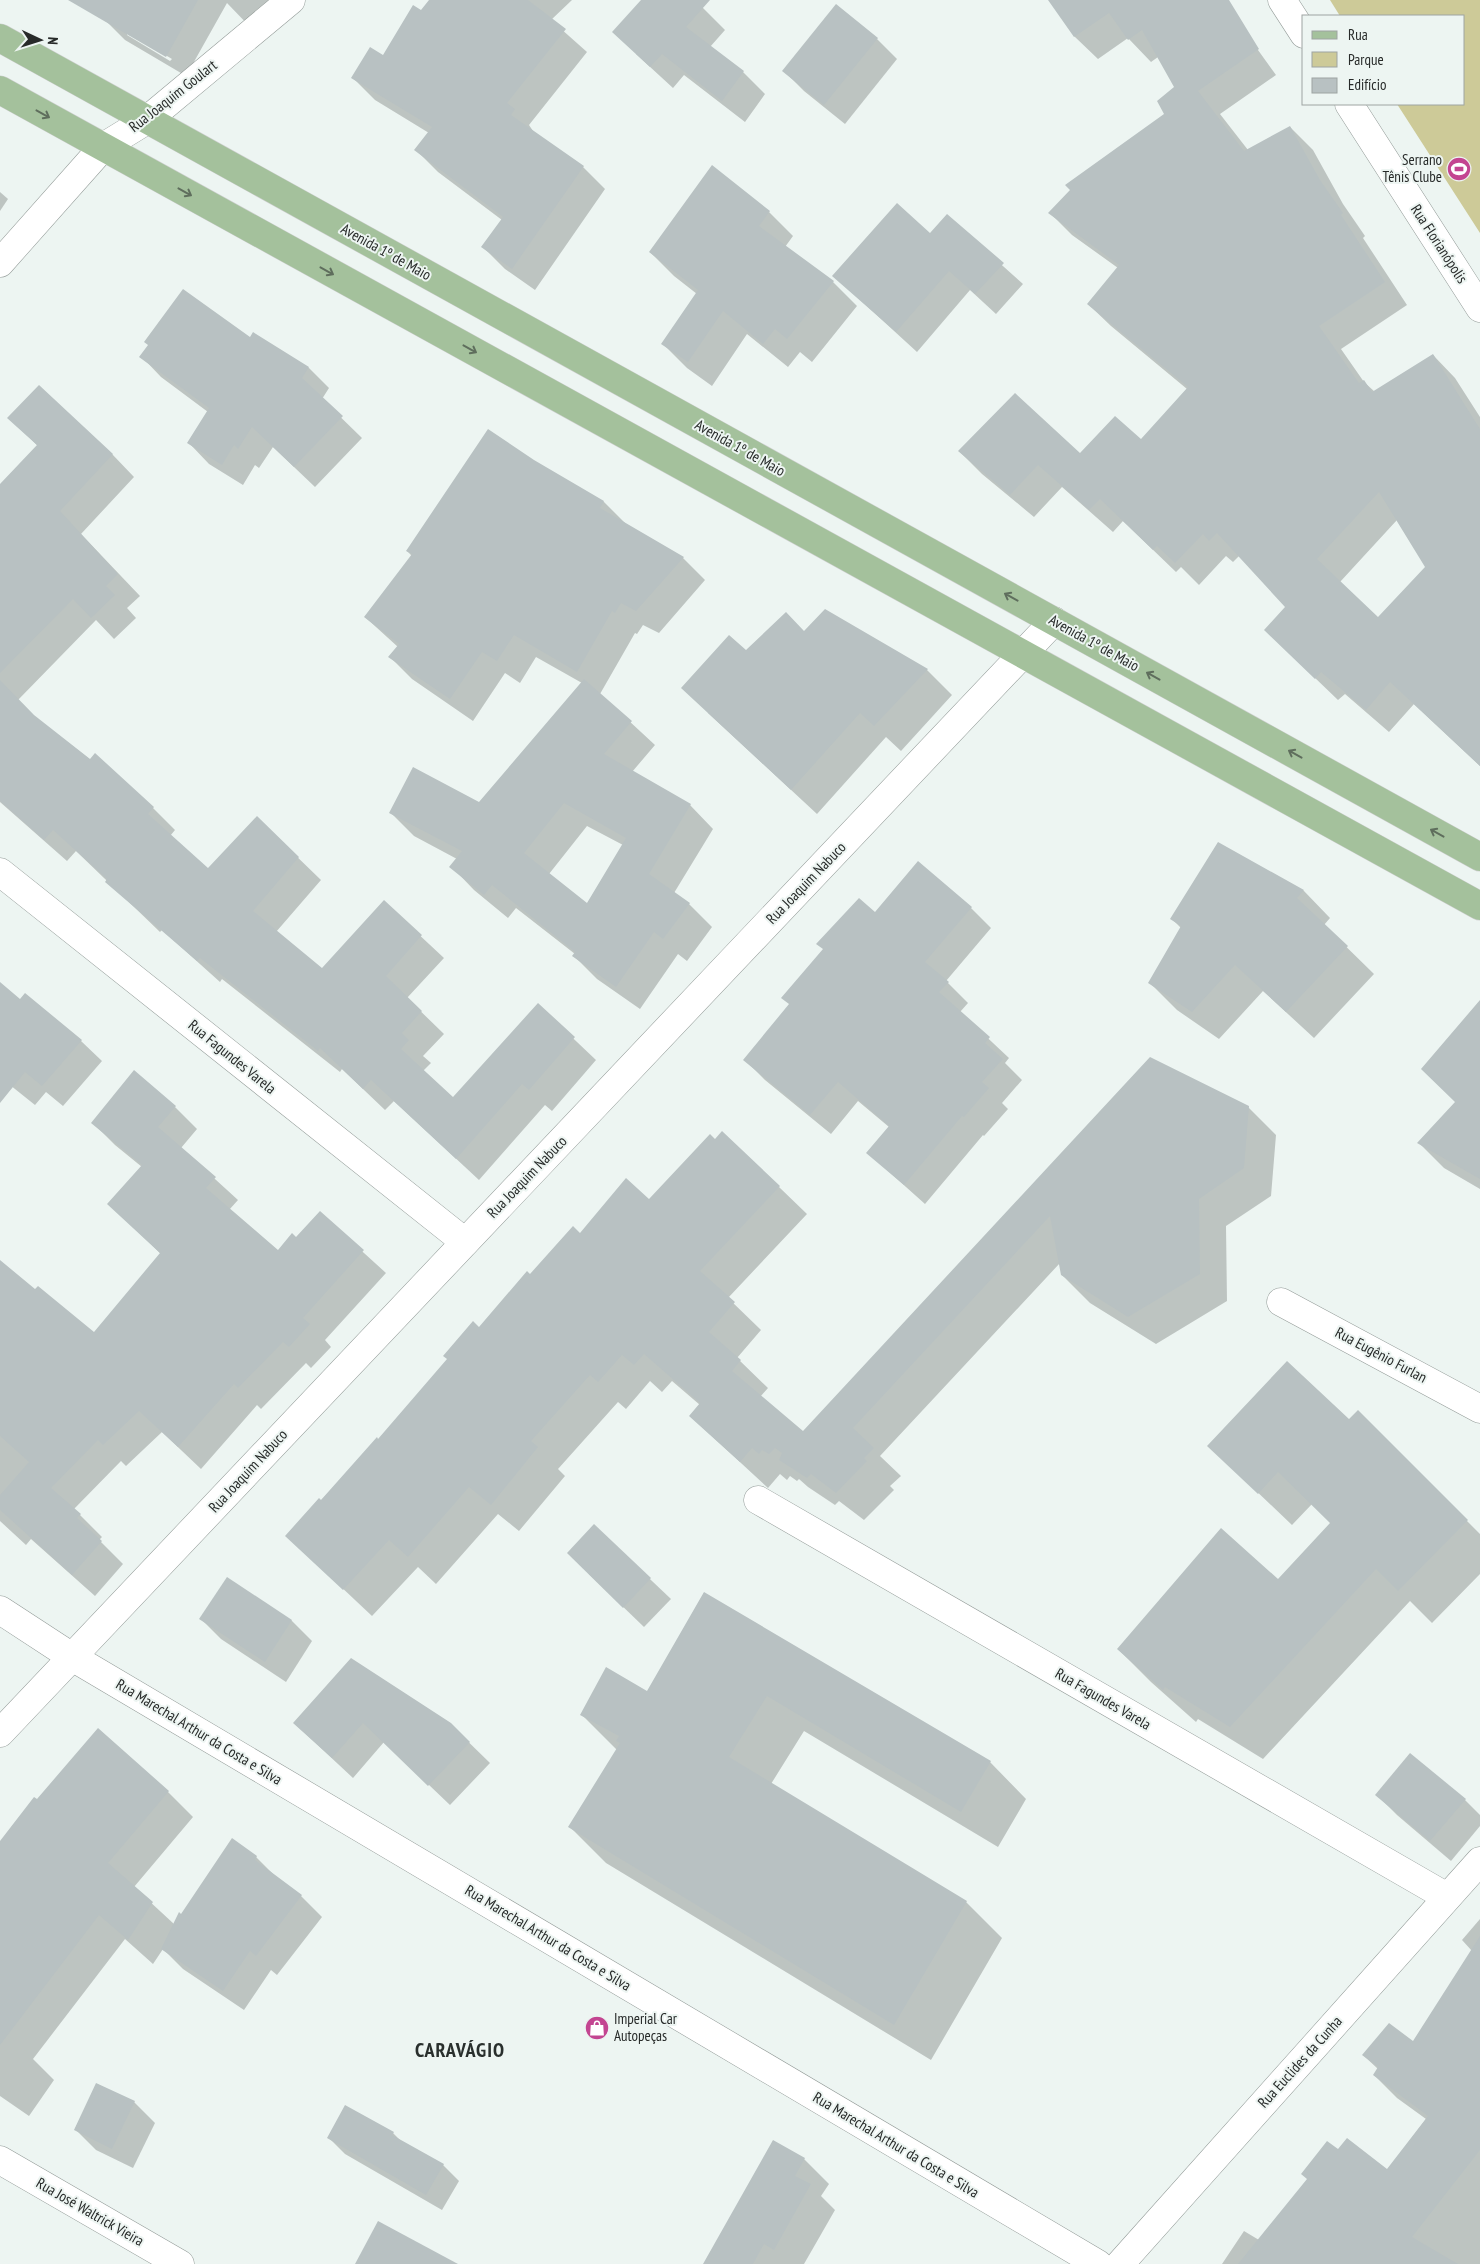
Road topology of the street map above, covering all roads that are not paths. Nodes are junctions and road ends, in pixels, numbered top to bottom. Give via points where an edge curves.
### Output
1 (292, 0) edge
2 (1282, 0) edge
3 (1302, 31) edge
4 (0, 38) edge
5 (0, 90) edge
6 (1350, 105) edge
7 (148, 120) junction
8 (103, 147) junction
9 (0, 263) edge
10 (1480, 308) edge
11 (1054, 621) junction
12 (1023, 655) junction
13 (1480, 857) edge
14 (0, 872) edge
15 (1480, 906) edge
16 (465, 1242) junction
17 (1281, 1302) dead end
18 (1480, 1409) edge
19 (758, 1500) dead end
20 (0, 1610) edge
21 (72, 1657) junction
22 (0, 1733) edge
23 (1480, 1860) edge
24 (1447, 1898) junction
25 (0, 2160) edge
26 (180, 2264) edge
27 (1098, 2264) edge
28 (1120, 2264) edge

1 - 7 street, Rua Joaquim Goulart
2 - 3 street
4 - 7 main road, Avenida 1º de Maio
5 -> 8 main road
6 - 10 street, Rua Florianópolis
7 - 8 street, Rua Joaquim Goulart
11 -> 7 main road, Avenida 1º de Maio
8 - 9 street, Rua Joaquim Goulart
8 -> 12 main road
11 - 12 street, Rua Joaquim Nabuco
13 -> 11 main road, Avenida 1º de Maio
12 - 15 main road
12 - 16 street, Rua Joaquim Nabuco
14 - 16 street, Rua Fagundes Varela
16 - 21 street, Rua Joaquim Nabuco
17 - 18 street, Rua Eugênio Furlan
19 - 24 street, Rua Fagundes Varela
20 - 21 street, Rua Marechal Arthur da Costa e Silva
21 - 22 street, Rua Joaquim Nabuco
21 - 27 street, Rua Marechal Arthur da Costa e Silva
23 - 24 street, Rua Euclides da Cunha
24 - 28 street, Rua Euclides da Cunha
25 - 26 street, Rua José Waltrick Vieira

